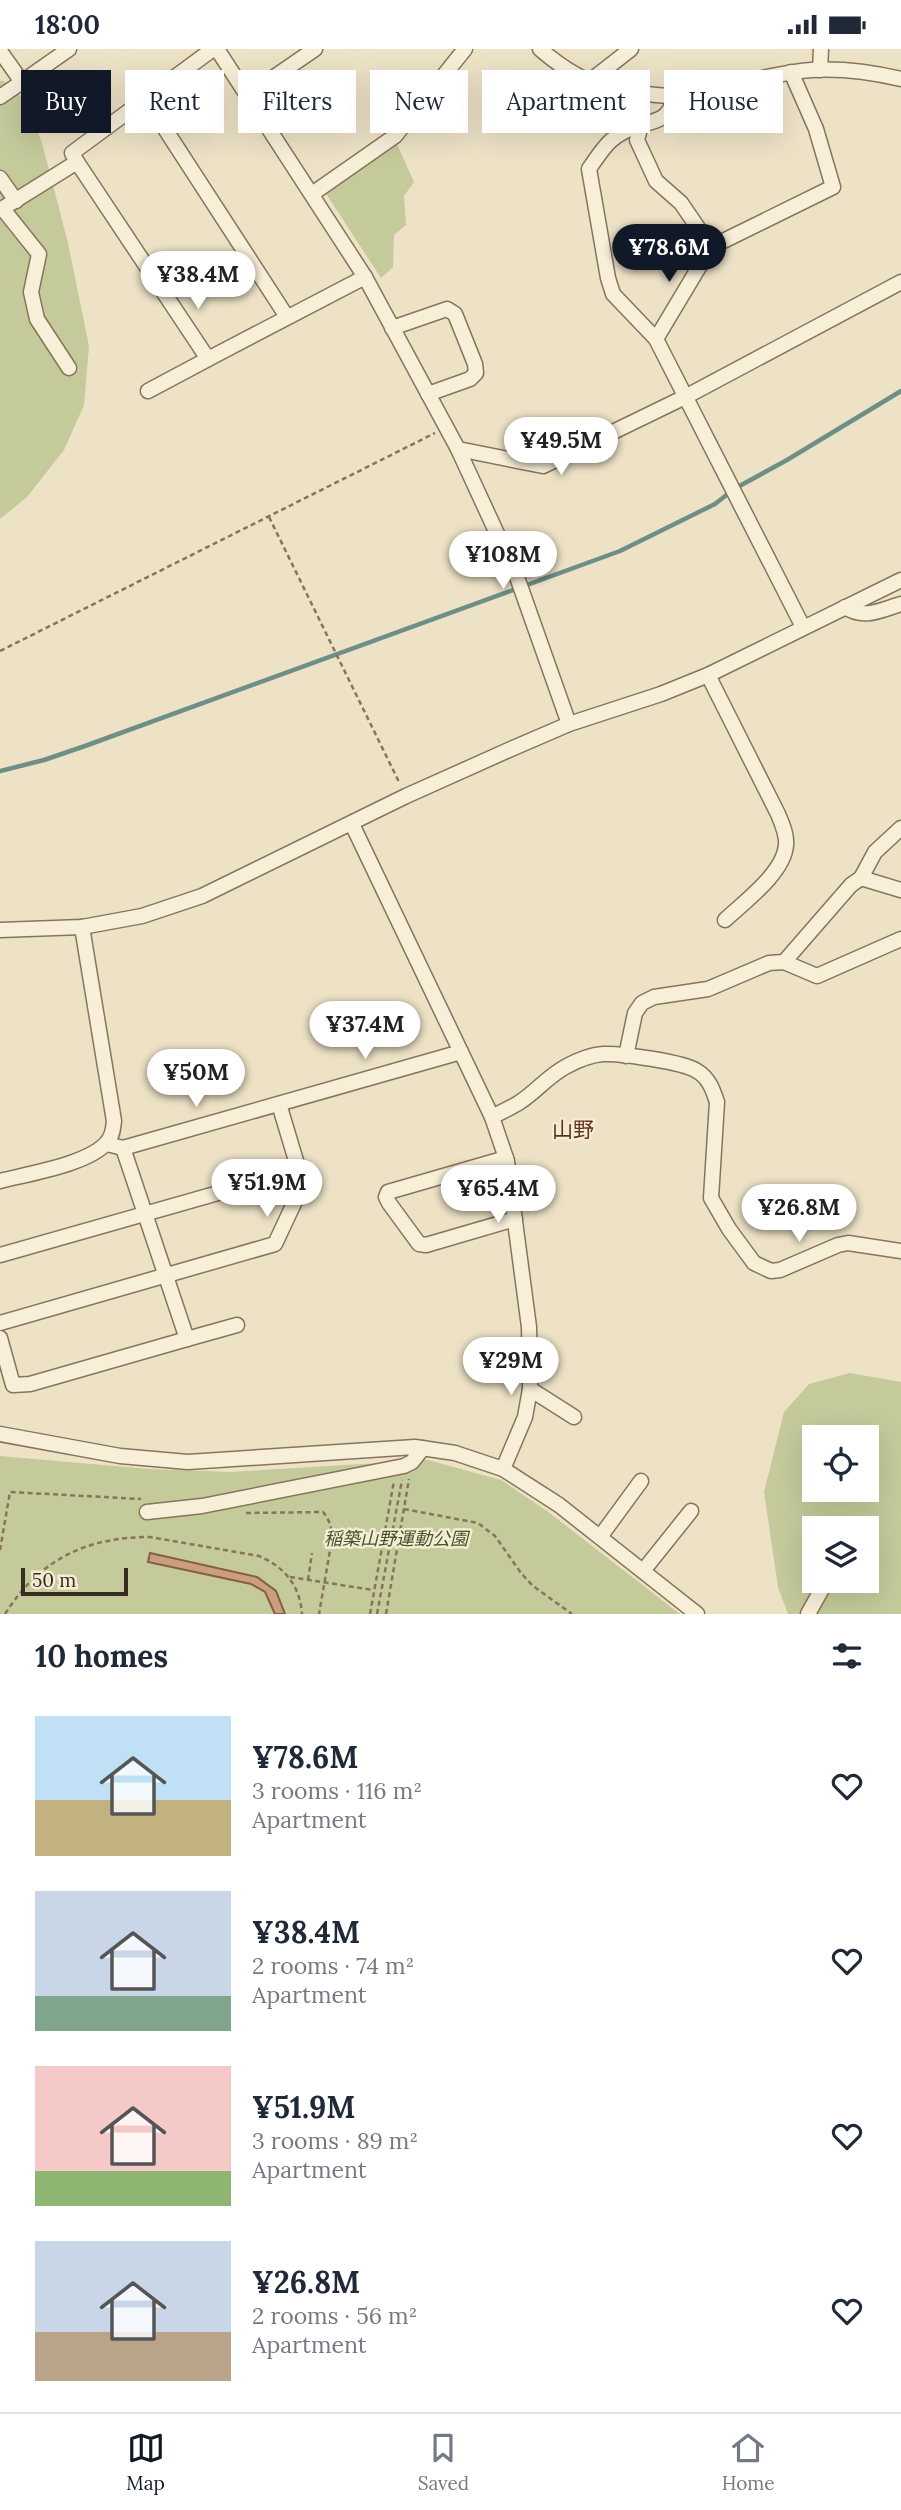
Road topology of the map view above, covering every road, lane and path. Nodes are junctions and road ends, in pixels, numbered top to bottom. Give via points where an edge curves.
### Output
1 (69, 49) edge
2 (215, 49) edge
3 (315, 49) edge
4 (464, 49) edge
5 (540, 49) edge
6 (631, 49) edge
7 (821, 49) edge
8 (0, 51) edge
9 (39, 70) edge
10 (186, 70) edge
11 (284, 70) edge
12 (571, 70) edge
13 (604, 70) edge
14 (820, 70) junction
15 (791, 72) junction
16 (783, 74) edge
17 (901, 79) edge
18 (21, 81) edge
19 (238, 81) edge
20 (21, 83) edge
21 (0, 97) edge
22 (125, 114) edge
23 (167, 133) edge
24 (273, 133) edge
25 (619, 133) edge
26 (639, 133) edge
27 (77, 162) junction
28 (0, 178) edge
29 (312, 194) junction
30 (16, 201) junction
31 (1, 210) edge
32 (711, 247) junction
33 (365, 277) junction
34 (901, 282) edge
35 (287, 317) junction
36 (392, 328) junction
37 (656, 339) junction
38 (208, 359) junction
39 (69, 368) dead end
40 (148, 391) dead end
41 (428, 394) junction
42 (687, 396) junction
43 (446, 427) junction
44 (458, 449) junction
45 (269, 516) junction
46 (901, 580) edge
47 (901, 604) edge
48 (845, 607) junction
49 (803, 627) junction
50 (0, 651) edge
51 (708, 675) junction
52 (569, 724) junction
53 (406, 796) junction
54 (352, 824) junction
55 (900, 830) edge
56 (861, 878) junction
57 (901, 890) edge
58 (725, 920) dead end
59 (82, 927) junction
60 (0, 930) edge
61 (901, 939) edge
62 (784, 962) junction
63 (461, 1052) junction
64 (626, 1056) junction
65 (279, 1104) junction
66 (492, 1117) junction
67 (107, 1144) junction
68 (123, 1148) junction
69 (506, 1158) junction
70 (299, 1170) junction
71 (0, 1181) edge
72 (146, 1215) junction
73 (515, 1219) junction
74 (901, 1251) edge
75 (0, 1255) edge
76 (167, 1276) junction
77 (0, 1323) edge
78 (237, 1325) dead end
79 (0, 1338) edge
80 (187, 1339) junction
81 (530, 1389) junction
82 (573, 1417) dead end
83 (0, 1434) edge
84 (423, 1448) junction
85 (404, 1465) junction
86 (503, 1469) junction
87 (641, 1481) dead end
88 (145, 1506) joint
89 (404, 1509) junction
90 (691, 1511) dead end
91 (240, 1513) dead end
92 (600, 1537) junction
93 (0, 1550) edge
94 (312, 1553) dead end
95 (643, 1571) junction
96 (290, 1577) junction
97 (308, 1580) junction
98 (325, 1583) junction
99 (374, 1590) junction
100 (820, 1593) edge
101 (5, 1614) edge
102 (302, 1614) edge
103 (319, 1614) edge
104 (370, 1614) edge
105 (377, 1614) edge
106 (386, 1614) edge
107 (572, 1614) edge
108 (697, 1614) edge
109 (808, 1614) edge

1 - 9 street
2 - 10 street
2 - 19 street
3 - 11 street
4 - 29 street via 395,136
5 - 12 street
6 - 13 street
7 - 14 street
8 - 18 street
14 - 15 street
14 - 17 street via 864,70
15 - 16 street
15 - 32 street via 816,129 833,187
20 - 21 street
22 - 27 street via 72,153
23 - 35 street
24 - 29 street
25 - 37 street via 605,144 589,169 608,278 613,294
26 - 32 street via 637,139 656,180 681,203
27 - 30 street
27 - 38 street
28 - 30 street
29 - 33 street
30 - 31 street
31 - 39 street via 38,254 31,292 37,319
32 - 37 street
33 - 35 street
33 - 36 street
34 - 42 street
35 - 38 street
36 - 41 street
36 - 41 street via 447,310 455,314 475,373
37 - 42 street
38 - 40 street
41 - 43 street
42 - 44 street via 543,466
42 - 49 street
43 - 44 street
43 - 45 path
44 - 52 street via 517,577
45 - 50 path
45 - 53 path
46 - 48 street
47 - 48 street via 864,615
48 - 49 street
49 - 51 street
51 - 52 street
51 - 58 street via 778,814 786,845 781,864
52 - 53 street
53 - 54 street
54 - 59 street via 202,896 142,916
54 - 63 street
55 - 56 street via 875,852
56 - 57 street
56 - 62 street
59 - 60 street
59 - 67 street via 114,1121
61 - 62 street via 817,976
62 - 64 street via 708,989 642,1003 635,1013
63 - 65 street
63 - 66 street
64 - 66 street via 589,1056 568,1065
64 - 74 street via 682,1065 708,1080 717,1102 711,1198 754,1263 780,1271 848,1243
65 - 68 street
65 - 70 street
66 - 69 street
67 - 68 street
67 - 71 street via 85,1157
68 - 72 street
69 - 73 street
69 - 73 street via 388,1192 386,1197 419,1244
70 - 72 street
70 - 76 street via 303,1184 275,1244
72 - 75 street
72 - 76 street
73 - 81 street via 529,1327
76 - 77 street
76 - 80 street
78 - 80 street
79 - 80 street via 13,1385
81 - 82 street
81 - 86 street via 525,1417
83 - 84 street via 120,1456 188,1462
84 - 85 street
84 - 86 street
85 - 88 street via 205,1505
85 - 89 path
85 - 99 path
85 - 105 path
86 - 92 street
87 - 92 street
88 - 93 path via 10,1492
89 - 106 path
89 - 107 path via 478,1523 495,1536 533,1587
90 - 95 street
91 - 98 path via 323,1512 332,1539
92 - 95 street
94 - 97 path
95 - 108 street
96 - 97 path
96 - 101 path via 259,1556 150,1537 121,1538 63,1555 27,1585
96 - 102 path
97 - 98 path
98 - 99 path
98 - 103 path
99 - 104 path
100 - 109 street

